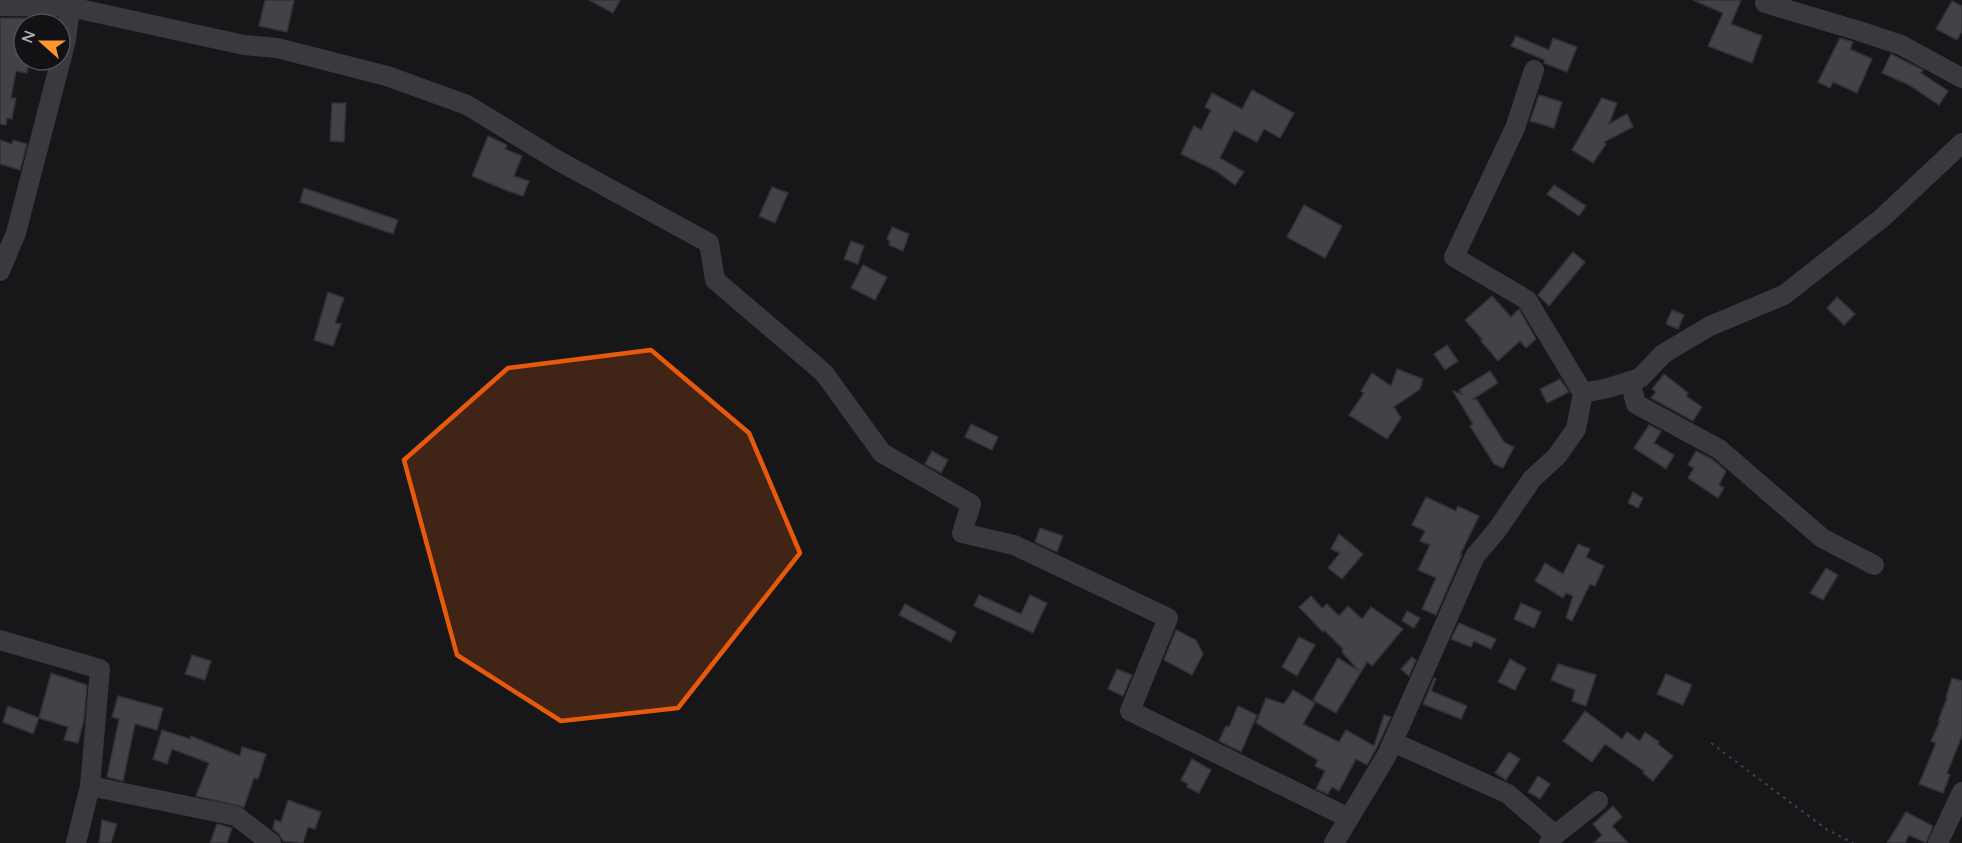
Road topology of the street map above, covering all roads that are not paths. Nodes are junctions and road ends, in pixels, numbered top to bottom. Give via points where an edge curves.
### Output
1 (71, 3) edge
2 (1765, 3) dead end
3 (0, 6) edge
4 (1534, 69) dead end
5 (1962, 78) edge
6 (1962, 143) edge
7 (0, 271) edge
8 (1630, 381) junction
9 (1583, 393) junction
10 (1874, 565) dead end
11 (0, 640) edge
12 (1393, 742) junction
13 (90, 786) junction
14 (1962, 792) edge
15 (1598, 801) dead end
16 (1349, 818) junction
17 (1552, 839) edge
18 (76, 843) edge
19 (272, 843) edge
20 (1334, 843) edge
21 (1938, 843) edge

1 - 3 street
1 - 7 street via 66,40 16,233
1 - 16 street via 387,76 467,105 556,160 709,243 715,280 824,373 882,453 971,504 962,533 1014,545 1168,618 1130,711
2 - 5 street via 1901,45
4 - 9 street via 1515,128 1454,257 1527,300
6 - 8 street via 1882,218 1784,295 1710,326 1663,354 1640,378
8 - 9 street
8 - 10 street via 1636,404 1719,449 1822,538
9 - 12 street via 1576,429 1557,456 1532,479 1475,556
11 - 13 street via 100,669
12 - 16 street
12 - 17 street via 1508,794
13 - 18 street
13 - 19 street via 236,816
14 - 21 street
15 - 17 street
16 - 20 street

